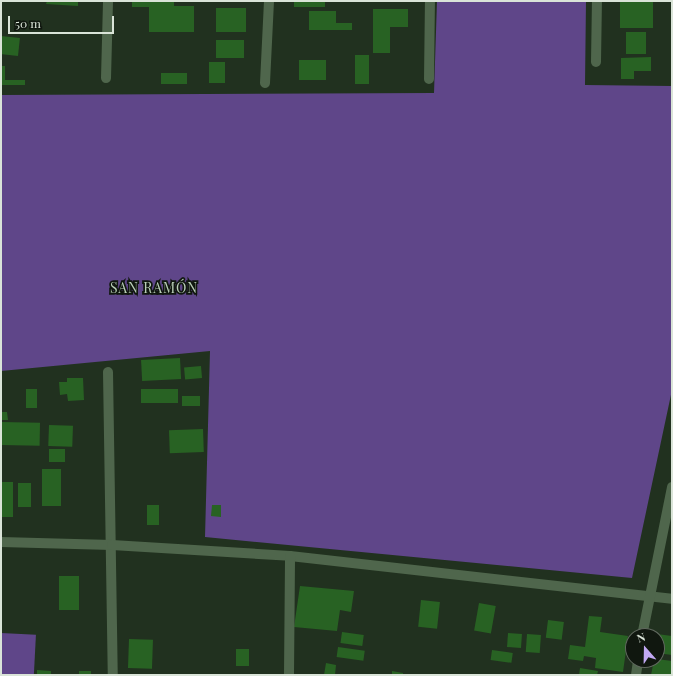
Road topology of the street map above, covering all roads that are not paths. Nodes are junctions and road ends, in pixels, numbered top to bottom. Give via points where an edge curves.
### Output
1 (108, 1) edge
2 (269, 1) edge
3 (430, 1) edge
4 (597, 1) edge
5 (596, 62) dead end
6 (106, 78) dead end
7 (429, 79) dead end
8 (265, 84) dead end
9 (108, 372) dead end
10 (672, 487) edge
11 (1, 542) edge
12 (112, 545) junction
13 (290, 556) junction
14 (648, 596) junction
15 (672, 598) edge
16 (643, 628) edge
17 (113, 675) edge
18 (288, 675) edge

1 - 6 street
2 - 8 street
3 - 7 street
4 - 5 street
9 - 12 street
10 - 14 street
11 - 12 street
12 - 13 street
12 - 17 street
13 - 14 street
13 - 18 street
14 - 15 street
14 - 16 street

